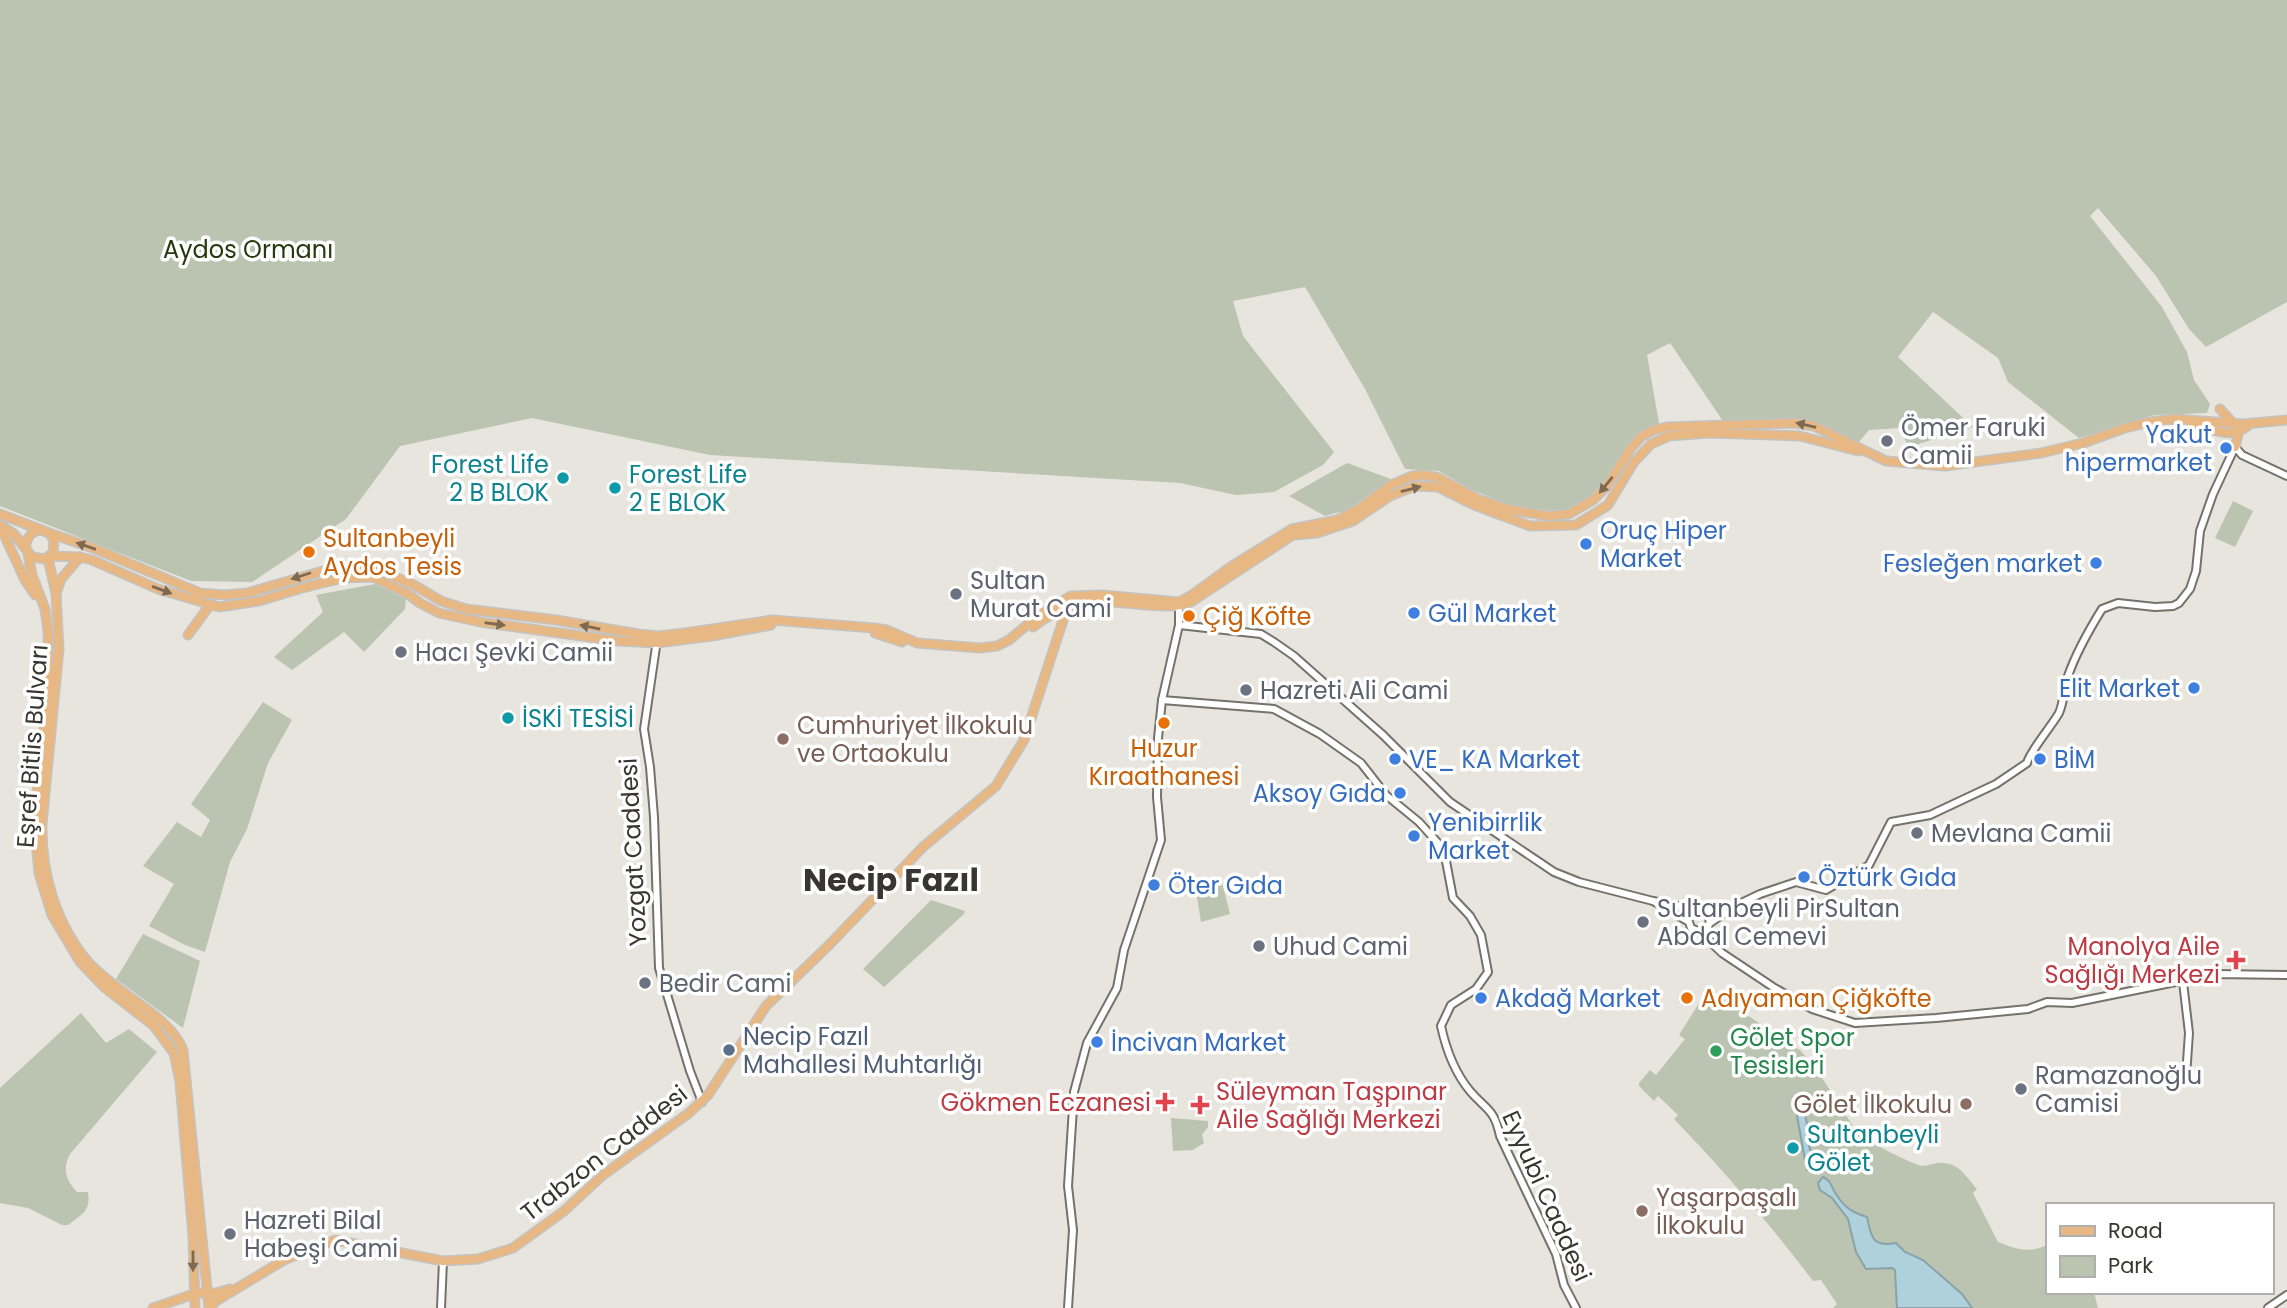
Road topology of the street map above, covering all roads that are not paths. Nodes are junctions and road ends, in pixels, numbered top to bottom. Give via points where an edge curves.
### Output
1 (2174, 419) junction
2 (2287, 419) edge
3 (2230, 422) junction
4 (2250, 424) junction
5 (2236, 433) junction
6 (2235, 447) junction
7 (1868, 453) junction
8 (2287, 476) edge
9 (1359, 513) junction
10 (0, 514) edge
11 (0, 526) edge
12 (46, 532) junction
13 (27, 551) junction
14 (49, 557) junction
15 (80, 557) junction
16 (424, 591) junction
17 (56, 594) junction
18 (1071, 596) junction
19 (415, 600) junction
20 (441, 601) junction
21 (1179, 604) junction
22 (210, 605) junction
23 (1068, 605) junction
24 (45, 609) junction
25 (437, 611) junction
26 (1179, 625) junction
27 (188, 635) dead end
28 (657, 639) junction
29 (1162, 700) junction
30 (1653, 901) junction
31 (1733, 907) junction
32 (1695, 911) junction
33 (1704, 912) junction
34 (1689, 922) junction
35 (1709, 925) junction
36 (1700, 932) junction
37 (1717, 947) junction
38 (2287, 975) edge
39 (2183, 982) junction
40 (2186, 1076) dead end
41 (702, 1102) junction
42 (443, 1261) junction
43 (205, 1277) junction
44 (242, 1285) junction
45 (208, 1293) junction
46 (193, 1295) junction
47 (2287, 1295) edge
48 (152, 1308) edge
49 (195, 1308) edge
50 (209, 1308) edge
51 (441, 1308) edge
52 (1068, 1308) edge
53 (1576, 1308) edge
54 (2268, 1308) edge

1 - 3 main road
1 - 5 main road
1 - 7 main road via 2041,453 1954,466 1886,461
2 - 4 main road
3 - 4 main road
3 - 5 main road
4 - 5 main road
5 - 6 main road
6 - 8 street via 2242,455
6 - 31 street via 2200,531 2190,589 2173,606 2119,603 2102,609 2068,676 2060,712 2027,763 1996,784 1930,815 1891,822 1869,865 1826,890 1796,882
9 -> 7 main road via 1390,496 1426,486 1530,526 1576,524 1608,505 1634,462 1651,444 1669,436 1800,436
7 -> 9 main road via 1814,426 1794,423 1667,427 1642,436 1606,487 1569,514 1511,510 1424,475 1391,485
9 - 21 main road via 1292,529
10 - 12 main road
11 - 13 main road via 14,534
11 - 24 main road via 25,580
12 - 13 main road via 32,533
12 - 14 main road via 55,545
16 -> 12 main road via 376,569 344,565 247,593 200,593
13 - 14 main road via 36,559
13 - 24 main road
14 - 15 main road
14 - 17 main road, Eşref Bitlis Bulvarı
15 - 17 main road via 61,579
15 -> 22 main road
16 - 19 main road via 415,592
16 - 20 main road
17 - 43 main road, Eşref Bitlis Bulvarı via 59,649 42,824 49,886 69,933 89,962 159,1019 183,1050
18 - 21 main road
18 - 23 main road, Trabzon Caddesi
18 - 28 main road via 1009,640 980,648 917,643 874,628 772,620
19 - 22 main road via 373,577 343,578 259,601
19 - 25 main road
20 - 25 main road
28 -> 20 main road via 466,610
21 - 23 main road
21 - 26 street
22 - 27 main road
23 - 28 main road via 1010,644 978,652 918,648 872,632 772,625 712,636
23 - 41 main road, Trabzon Caddesi via 1024,740 996,786 923,847 766,1006
24 -> 46 main road, Eşref Bitlis Bulvarı via 49,677 34,822 38,873 52,915 80,962 154,1026 174,1053 192,1223
25 -> 28 main road via 480,622 618,641
26 - 29 street
26 - 30 street via 1261,634 1294,656 1383,735 1450,802 1523,853 1579,882
28 - 41 street, Yozgat Caddesi via 644,729 654,817 659,968
29 - 52 street via 1157,755 1161,840 1124,950 1117,988 1087,1043 1074,1092
29 - 53 street, Eyyubi Caddesi via 1275,709 1287,715 1361,763 1438,843 1453,898 1481,935 1488,972 1476,989 1451,1005 1443,1020 1448,1054 1470,1091 1497,1119 1500,1136
30 - 32 street
30 - 34 street
31 - 33 street
31 - 35 street
32 - 33 street
32 - 34 street
33 - 35 street
34 - 36 street
35 - 36 street
35 - 37 street
36 - 37 street
37 - 39 street via 1812,1009 1854,1023 2028,1009
38 - 39 street via 2215,974
39 - 40 street via 2189,1032
41 - 42 main road, Trabzon Caddesi via 513,1248 478,1259
42 - 44 main road, Trabzon Caddesi via 335,1240
42 - 51 street
43 - 44 main road via 222,1288
43 - 45 main road, Eşref Bitlis Bulvarı
44 - 45 main road
44 - 50 main road, Trabzon Caddesi
45 - 46 main road
45 - 50 main road, Eşref Bitlis Bulvarı
46 - 48 main road
46 - 49 main road, Eşref Bitlis Bulvarı
47 - 54 street

